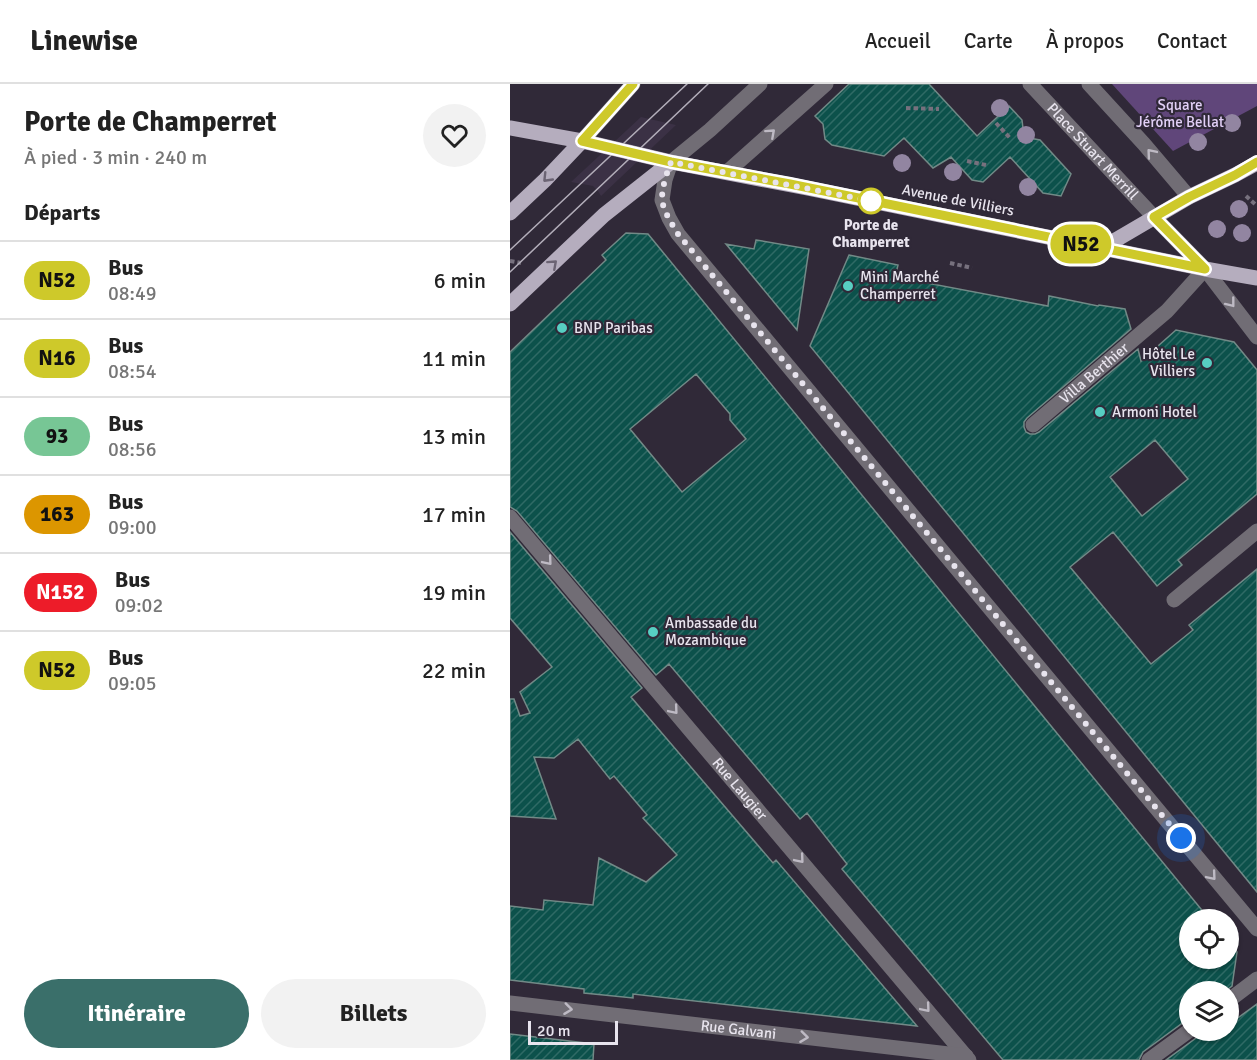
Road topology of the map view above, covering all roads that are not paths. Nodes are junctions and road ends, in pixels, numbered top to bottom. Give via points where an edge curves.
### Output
1 (633, 84) edge
2 (760, 84) edge
3 (826, 84) edge
4 (1030, 84) edge
5 (1089, 84) edge
6 (510, 128) edge
7 (582, 141) junction
8 (671, 162) junction
9 (1257, 163) edge
10 (728, 172) junction
11 (1189, 197) junction
12 (510, 213) edge
13 (1154, 217) junction
14 (1102, 248) junction
15 (1205, 269) junction
16 (1257, 278) edge
17 (510, 304) edge
18 (1257, 337) edge
19 (1033, 425) dead end
20 (510, 517) edge
21 (1257, 531) edge
22 (1174, 600) dead end
23 (1257, 929) edge
24 (1257, 979) edge
25 (1239, 993) edge
26 (510, 1003) edge
27 (1179, 1038) edge
28 (968, 1058) edge
29 (1149, 1060) edge

1 - 7 street
2 - 8 street
10 -> 3 street
4 - 13 street, Place Stuart Merrill
11 -> 5 street
6 - 7 main road, Avenue de Villiers
7 - 8 main road, Avenue de Villiers
7 -> 12 main road
8 - 10 main road, Avenue de Villiers
17 -> 8 main road via 604,215
8 -> 23 street via 662,200 678,234
9 - 11 main road
10 - 14 main road, Avenue de Villiers
11 - 13 main road
13 - 14 main road
13 - 15 street, Place Stuart Merrill
14 - 15 main road, Avenue de Villiers
15 - 16 main road, Avenue de Villiers
15 -> 18 street, Place Stuart Merrill
15 - 19 street, Villa Berthier via 1167,310
20 -> 28 street, Rue Laugier
21 - 22 street
24 - 25 street
26 -> 28 street, Rue Galvani
27 - 29 street

